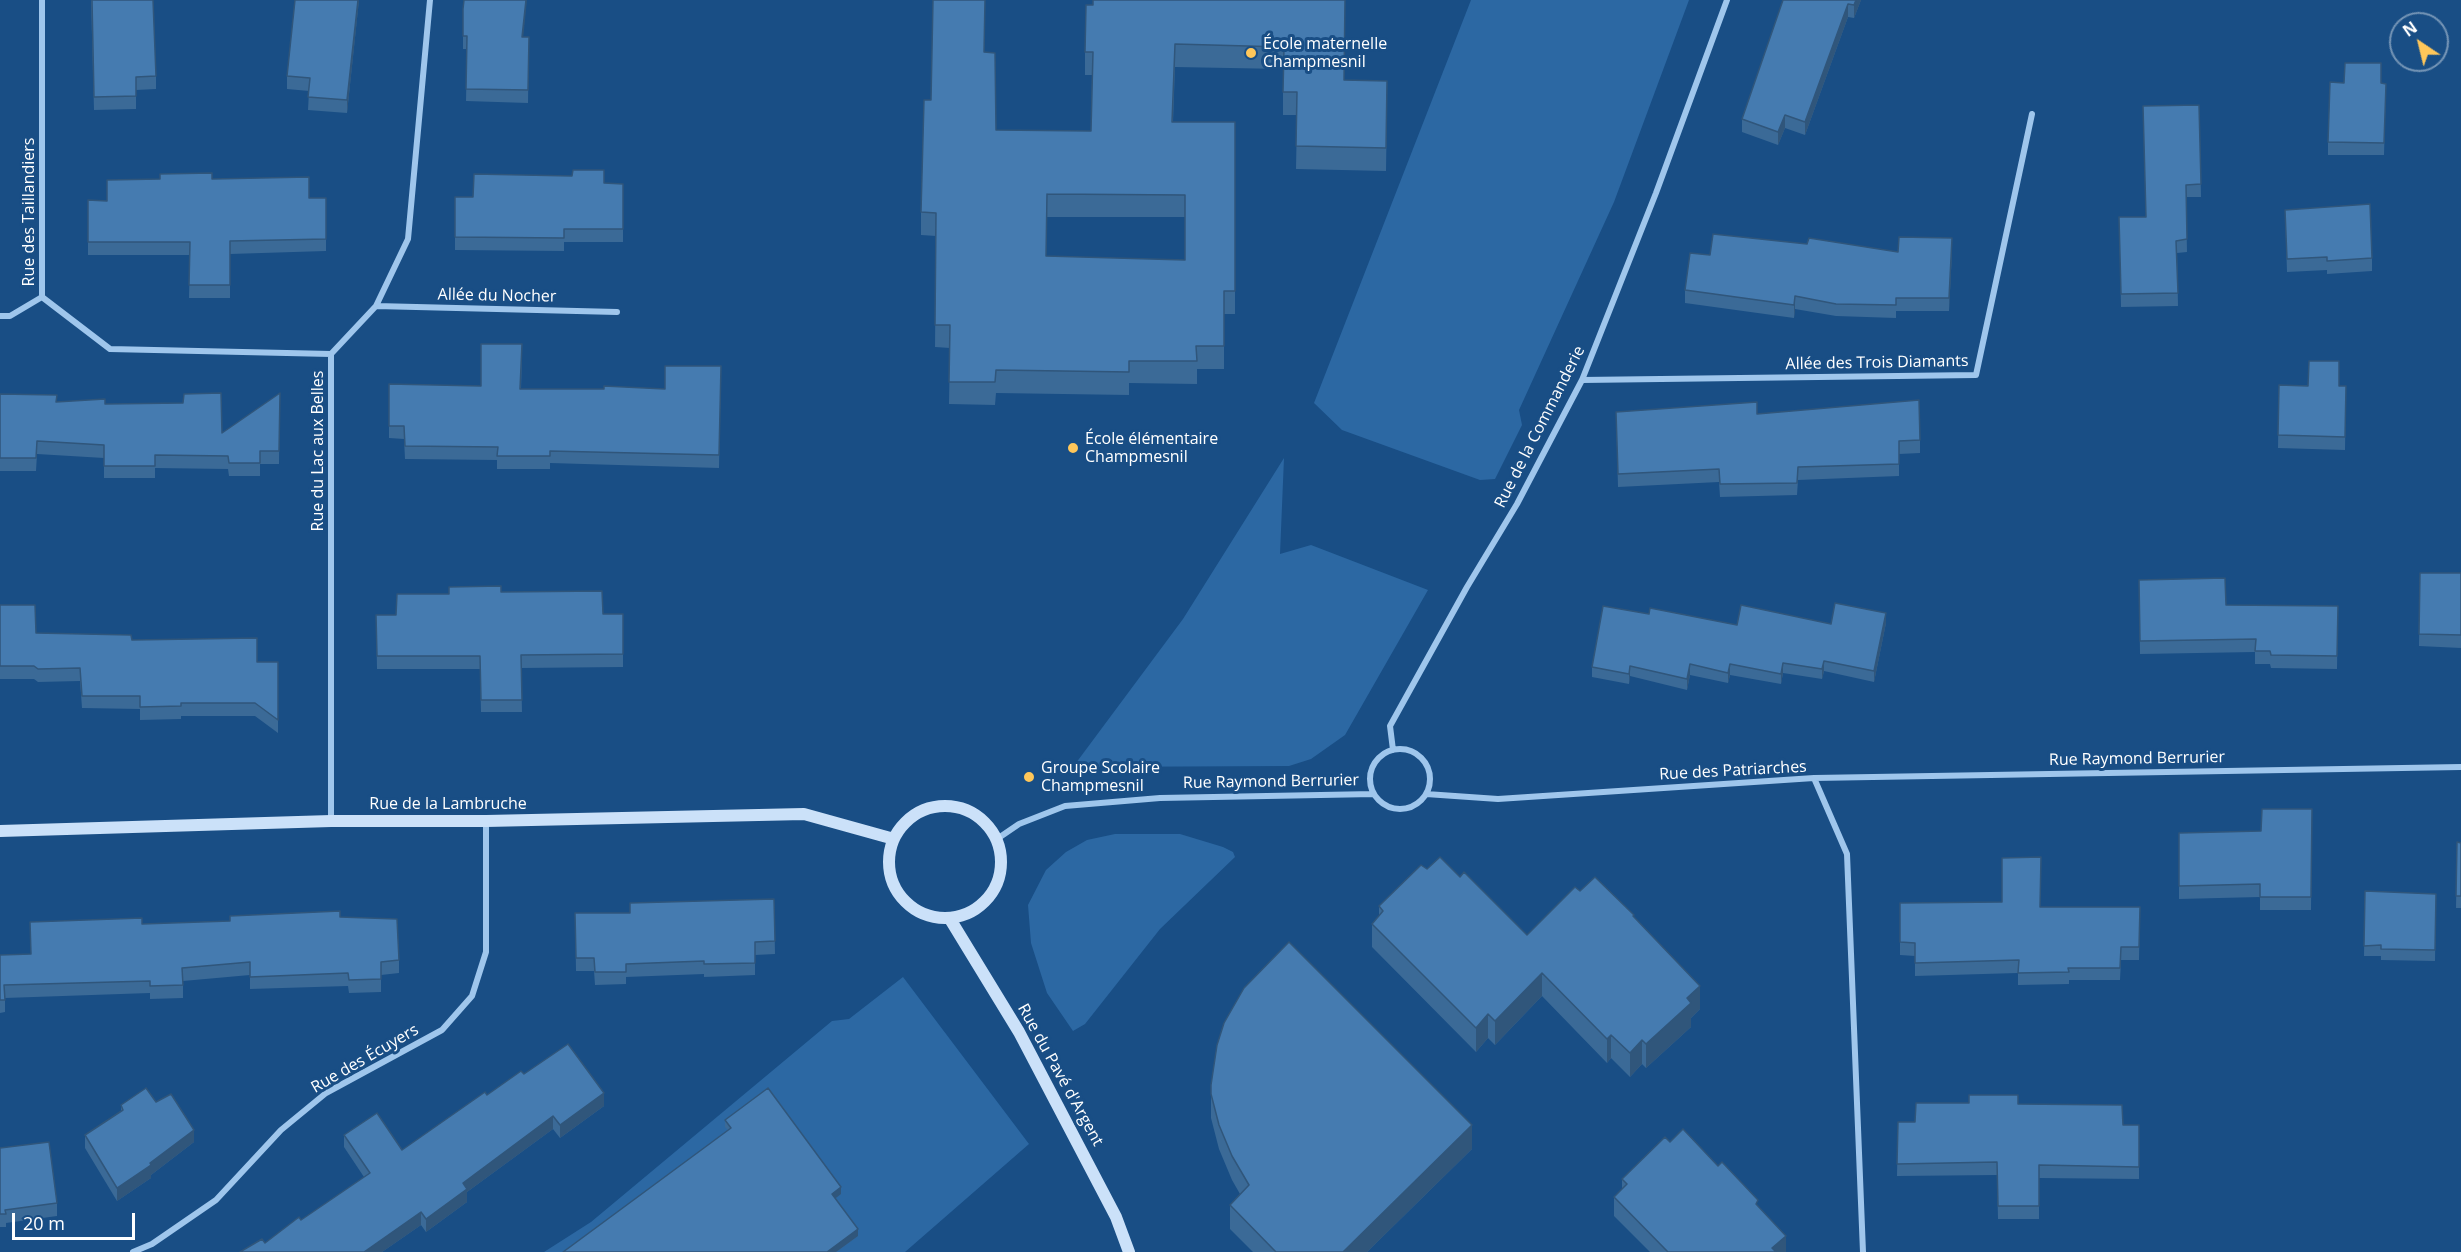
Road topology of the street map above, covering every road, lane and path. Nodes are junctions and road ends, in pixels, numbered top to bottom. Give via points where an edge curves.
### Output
1 (42, 0) edge
2 (430, 0) edge
3 (1727, 0) edge
4 (2032, 114) dead end
5 (42, 297) junction
6 (376, 306) junction
7 (617, 312) dead end
8 (0, 316) edge
9 (331, 354) junction
10 (1582, 380) junction
11 (1393, 750) junction
12 (2461, 767) edge
13 (1814, 778) junction
14 (1374, 794) junction
15 (1426, 794) junction
16 (332, 821) junction
17 (486, 821) junction
18 (0, 831) edge
19 (894, 839) junction
20 (997, 839) junction
21 (950, 919) junction
22 (133, 1252) edge
23 (1130, 1252) edge
24 (1863, 1252) edge

1 - 5 street, Rue des Taillandiers
2 - 6 street, Rue du Lac aux Belles via 408,239
3 - 10 street, Rue de la Commanderie
4 - 10 street, Allée des Trois Diamants via 1976,375
5 - 8 street via 10,316
5 - 9 street, Rue des Taillandiers via 110,349
6 - 7 street, Allée du Nocher
6 - 9 street, Rue du Lac aux Belles
9 - 16 street, Rue du Lac aux Belles
10 - 11 street, Rue de la Commanderie via 1517,504 1390,726
11 - 14 street via 1377,759 1373,768 1370,777
11 - 15 street via 1413,751 1428,765 1430,785
12 - 13 street, Rue Raymond Berrurier
13 - 15 street, Rue des Patriarches via 1498,799
13 - 24 street, Rue des Patriarches via 1847,854
14 - 15 street via 1384,805 1401,809 1420,802
14 - 20 street, Rue Raymond Berrurier via 1160,798 1065,806 1019,824
16 - 17 street, Rue de la Lambruche
16 - 18 street, Rue de la Lambruche
17 - 19 street, Rue de la Lambruche via 804,814
17 - 22 street, Rue des Écuyers via 486,952 472,996 442,1030 326,1093 281,1130 216,1200 152,1244
19 - 20 street via 904,823 919,812 954,806 987,823
19 - 21 street via 889,857 890,877 899,895 913,909 930,917
20 - 21 street via 1001,873 994,890 968,914
21 - 23 street, Rue du Pavé d'Argent via 1019,1032 1112,1208

